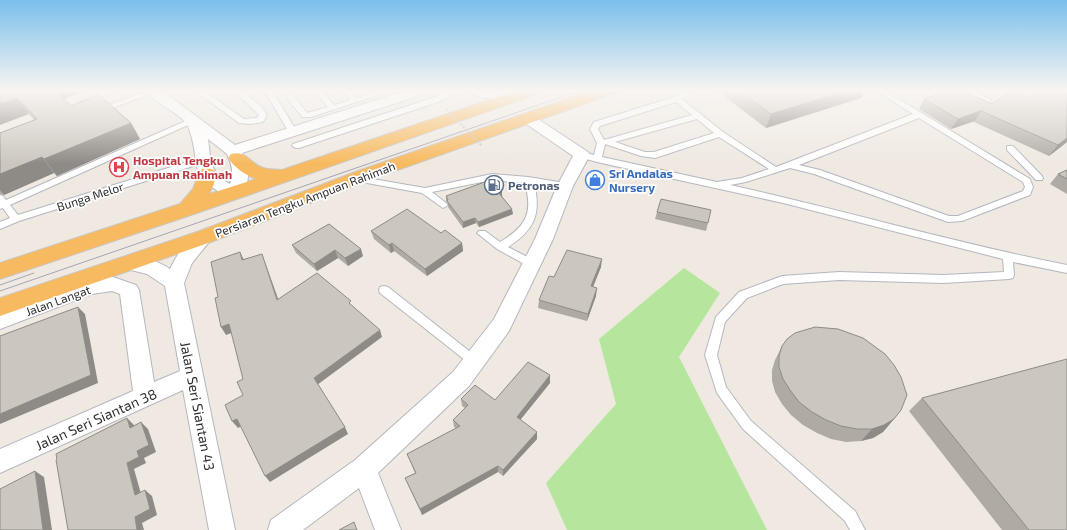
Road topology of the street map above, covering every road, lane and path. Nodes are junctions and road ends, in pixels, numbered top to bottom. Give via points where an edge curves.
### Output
1 (185, 115) edge
2 (232, 115) edge
3 (262, 115) edge
4 (283, 115) edge
5 (342, 115) edge
6 (390, 115) edge
7 (452, 115) edge
8 (463, 115) edge
9 (537, 115) edge
10 (626, 115) edge
11 (919, 115) joint
12 (698, 116) joint
13 (527, 118) junction
14 (193, 121) junction
15 (293, 132) junction
16 (720, 134) junction
17 (604, 143) junction
18 (296, 146) dead end
19 (482, 146) dead end
20 (1010, 148) dead end
21 (235, 154) junction
22 (590, 157) junction
23 (790, 165) junction
24 (205, 167) junction
25 (776, 170) junction
26 (290, 174) junction
27 (365, 175) junction
28 (1039, 178) dead end
29 (528, 180) junction
30 (718, 185) junction
31 (565, 186) junction
32 (425, 191) junction
33 (234, 193) junction
34 (2, 203) edge
35 (443, 205) dead end
36 (286, 206) junction
37 (187, 209) junction
38 (16, 219) junction
39 (0, 226) edge
40 (482, 233) dead end
41 (199, 239) junction
42 (500, 247) junction
43 (1008, 257) junction
44 (130, 263) junction
45 (532, 265) junction
46 (1067, 269) edge
47 (0, 271) edge
48 (174, 283) junction
49 (384, 290) dead end
50 (0, 306) edge
51 (0, 321) edge
52 (474, 361) junction
53 (192, 376) junction
54 (145, 397) junction
55 (0, 461) edge
56 (364, 469) junction
57 (222, 530) edge
58 (281, 530) edge
59 (388, 530) edge
60 (858, 530) edge

1 - 14 street
2 - 3 lane via 242,122 260,120
4 - 15 lane
5 - 15 street
6 - 18 lane
7 - 19 path, bridge
8 - 26 highway, Persiaran Tengku Ampuan Rahimah
9 - 13 highway, Persiaran Tengku Ampuan Rahimah
10 - 17 lane via 597,124 594,129
11 - 23 lane
11 - 23 lane via 1027,181 1027,193 959,219 948,219 817,172
12 - 16 lane
12 - 17 lane
13 - 22 street
13 - 27 highway, Persiaran Tengku Ampuan Rahimah
14 - 21 street
14 - 24 street via 200,139
14 - 34 lane
15 - 21 street
16 - 17 lane via 655,155
16 - 25 lane
17 - 22 lane
20 - 28 lane
21 - 26 highway via 252,171 263,176
21 - 33 street via 241,172 240,183
22 - 30 lane
22 - 31 street
23 - 25 lane
24 - 33 street via 214,182
24 - 37 highway via 206,182 200,195
24 - 38 lane, Bunga Melor
25 - 30 lane
26 - 33 highway, Persiaran Tengku Ampuan Rahimah
27 - 32 lane via 370,181
27 - 36 highway, Persiaran Tengku Ampuan Rahimah
29 - 31 lane
29 - 32 lane via 492,177
29 - 42 lane via 532,191 532,216 525,229
30 - 43 lane
31 - 45 street
32 - 35 lane
33 - 36 highway via 250,208
33 - 37 highway, Persiaran Tengku Ampuan Rahimah
33 - 41 highway via 231,210 226,218
34 - 38 lane
36 - 41 highway, Persiaran Tengku Ampuan Rahimah
37 - 47 highway, Persiaran Tengku Ampuan Rahimah
38 - 39 lane, Bunga Melor
40 - 42 lane
41 - 44 highway, Persiaran Tengku Ampuan Rahimah
41 - 48 street via 182,262
42 - 45 lane
43 - 46 lane
43 - 60 lane via 1009,275 944,279 839,276 782,280 743,295 720,320 712,355 721,389 747,425 850,516
44 - 48 street via 161,271
44 - 50 highway, Persiaran Tengku Ampuan Rahimah
45 - 52 street via 502,325
48 - 53 street, Jalan Seri Siantan 43
49 - 52 lane
51 - 54 street, Jalan Langat via 90,287 113,284 128,290
52 - 56 street via 461,379
53 - 54 street, Jalan Seri Siantan 38
53 - 57 street, Jalan Seri Siantan 43
54 - 55 street, Jalan Seri Siantan 38
56 - 58 street
56 - 59 street

